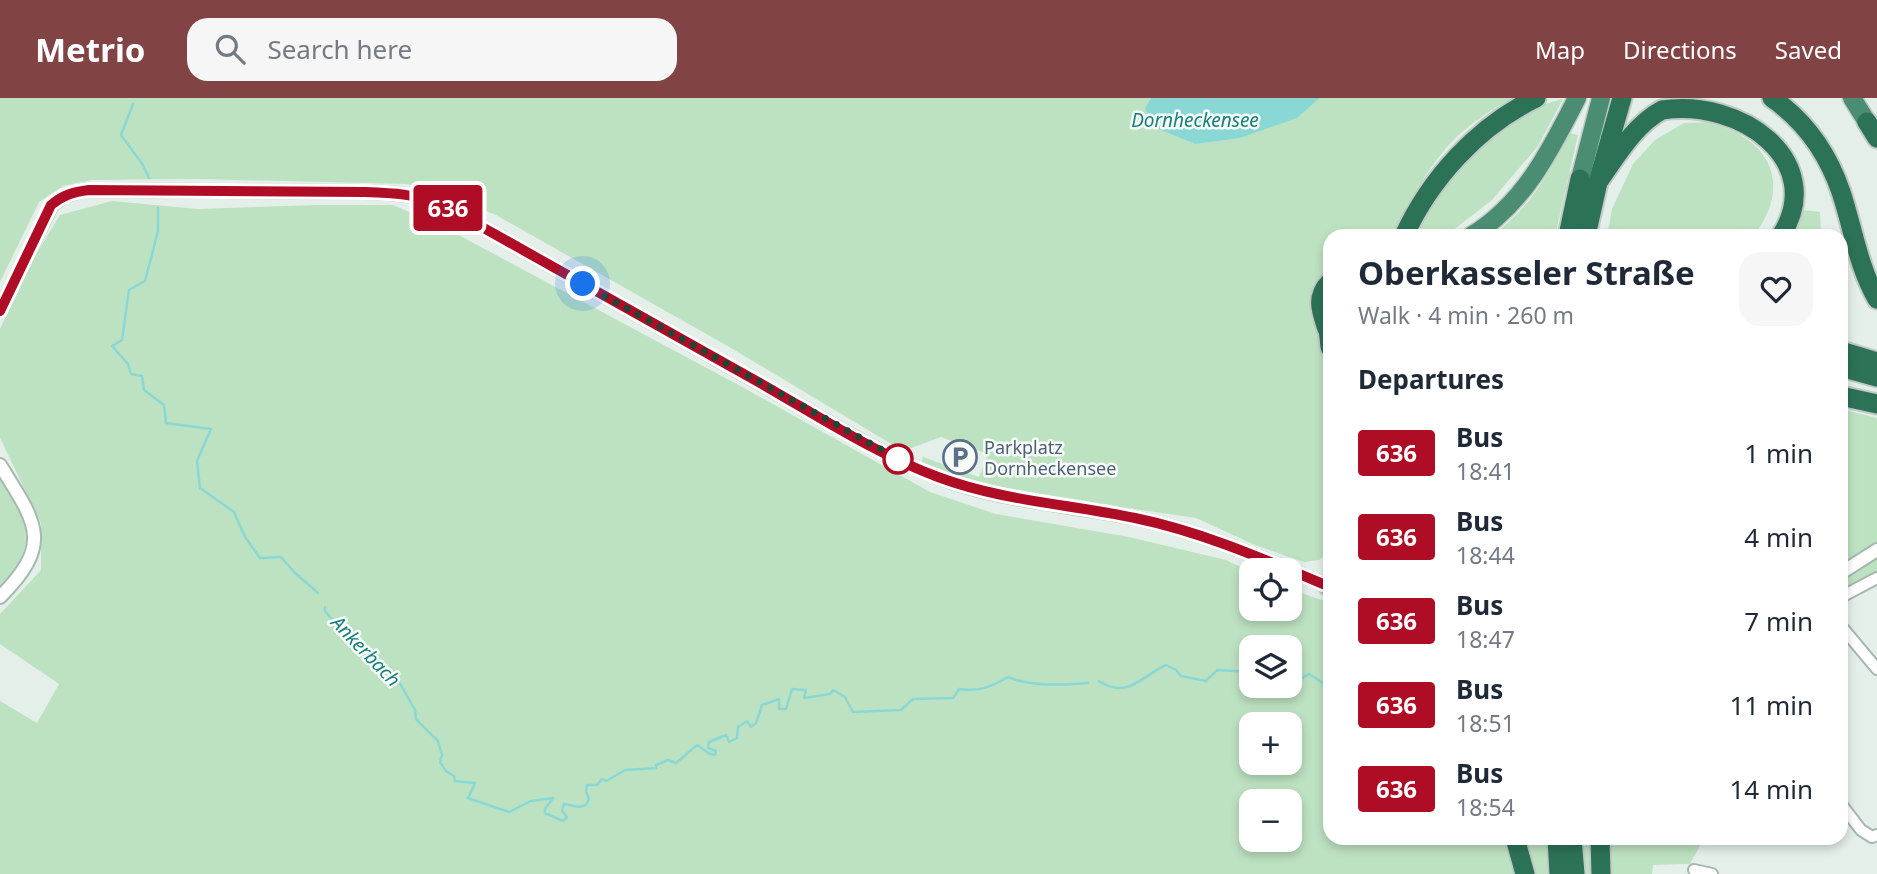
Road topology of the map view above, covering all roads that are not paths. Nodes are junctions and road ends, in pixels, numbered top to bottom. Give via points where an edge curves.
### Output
1 (1536, 98) edge
2 (1577, 98) edge
3 (1601, 98) edge
4 (1622, 98) edge
5 (1772, 98) edge
6 (1852, 98) edge
7 (1872, 130) edge
8 (1589, 181) junction
9 (1408, 229) edge
10 (1482, 229) edge
11 (1571, 229) edge
12 (1586, 229) edge
13 (1785, 229) edge
14 (1323, 293) edge
15 (1877, 299) edge
16 (0, 311) edge
17 (1323, 313) edge
18 (1848, 353) edge
19 (1877, 362) edge
20 (1848, 369) edge
21 (1877, 377) edge
22 (1848, 398) edge
23 (1877, 404) edge
24 (0, 465) edge
25 (1877, 550) edge
26 (1848, 569) edge
27 (1877, 578) edge
28 (1323, 582) edge
29 (1848, 593) edge
30 (0, 597) edge
31 (1848, 634) edge
32 (1877, 669) edge
33 (1848, 813) edge
34 (1877, 835) edge
35 (1517, 845) edge
36 (1557, 845) edge
37 (1573, 845) edge
38 (1600, 845) edge
39 (1694, 870) dead end
40 (1525, 874) edge
41 (1559, 874) edge
42 (1575, 874) edge
43 (1601, 874) edge
44 (1712, 874) edge

1 - 9 highway via 1462,153 1428,194
2 - 10 highway via 1523,190
3 - 8 highway
4 - 8 highway
5 - 15 highway via 1810,134 1833,172
6 - 7 highway
8 - 11 highway
8 - 12 highway
8 - 13 highway via 1660,111 1698,100 1726,103 1752,114 1784,149 1794,186 1792,215
14 - 17 highway
16 - 28 street via 51,205 73,192 377,192 422,197 919,469 1000,496 1169,526
18 - 19 highway
20 - 21 highway
22 - 23 highway
24 - 30 street via 27,512 34,545 20,578
25 - 26 street
27 - 29 street
31 - 32 street
33 - 34 street via 1861,830
35 - 40 highway
36 - 41 highway
37 - 42 highway
38 - 43 highway
39 - 44 street

